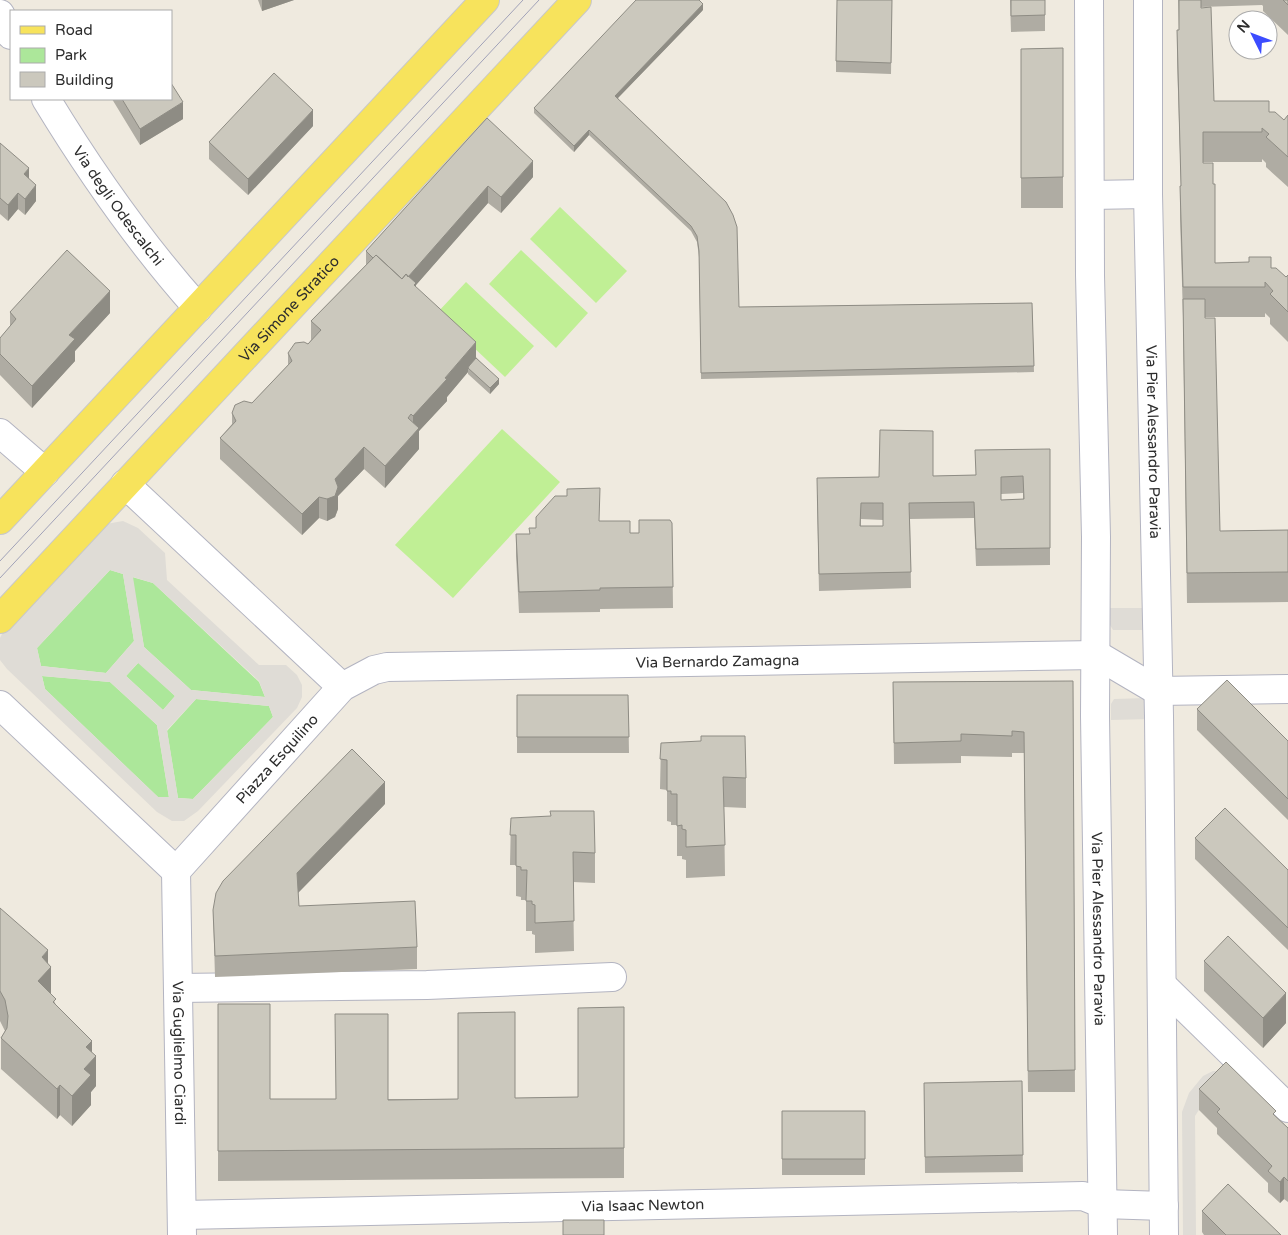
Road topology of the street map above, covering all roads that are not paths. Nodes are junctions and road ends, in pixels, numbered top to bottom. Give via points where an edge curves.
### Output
1 (485, 0) edge
2 (577, 0) edge
3 (1089, 0) edge
4 (1148, 0) edge
5 (0, 14) edge
6 (10, 34) edge
7 (47, 100) edge
8 (1148, 194) junction
9 (1090, 195) junction
10 (198, 308) junction
11 (0, 433) edge
12 (45, 472) junction
13 (125, 484) junction
14 (0, 520) edge
15 (0, 619) edge
16 (1097, 655) junction
17 (342, 687) junction
18 (1288, 689) edge
19 (1158, 691) junction
20 (0, 705) edge
21 (176, 871) junction
22 (612, 977) dead end
23 (1162, 985) junction
24 (178, 988) junction
25 (1288, 1108) edge
26 (1103, 1204) junction
27 (1164, 1206) junction
28 (182, 1225) edge
29 (1103, 1235) edge
30 (1164, 1235) edge

1 - 10 main road
2 - 13 main road, Via Simone Stratico
3 - 9 street, Via Pier Alessandro Paravia
4 - 8 street, Via Pier Alessandro Paravia
5 - 6 street
7 - 10 street, Via degli Odescalchi via 86,166 134,231
8 - 9 street
8 - 19 street, Via Pier Alessandro Paravia
9 - 16 street, Via Pier Alessandro Paravia
10 - 12 main road
11 - 12 street
12 - 14 main road
13 - 15 main road, Via Simone Stratico
13 - 17 street
16 - 17 street, Via Bernardo Zamagna via 387,666
16 - 19 street
16 - 26 street, Via Pier Alessandro Paravia via 1095,716
17 - 21 street, Piazza Esquilino
18 - 19 street
19 - 23 street, Via Pier Alessandro Paravia
20 - 21 street
21 - 24 street, Via Guglielmo Ciardi
22 - 24 street via 427,985
23 - 25 street
23 - 27 street, Via Pier Alessandro Paravia
24 - 28 street, Via Guglielmo Ciardi
26 - 27 street
26 - 28 street, Via Isaac Newton via 1082,1196
26 - 29 street, Via Pier Alessandro Paravia
27 - 30 street, Via Pier Alessandro Paravia

